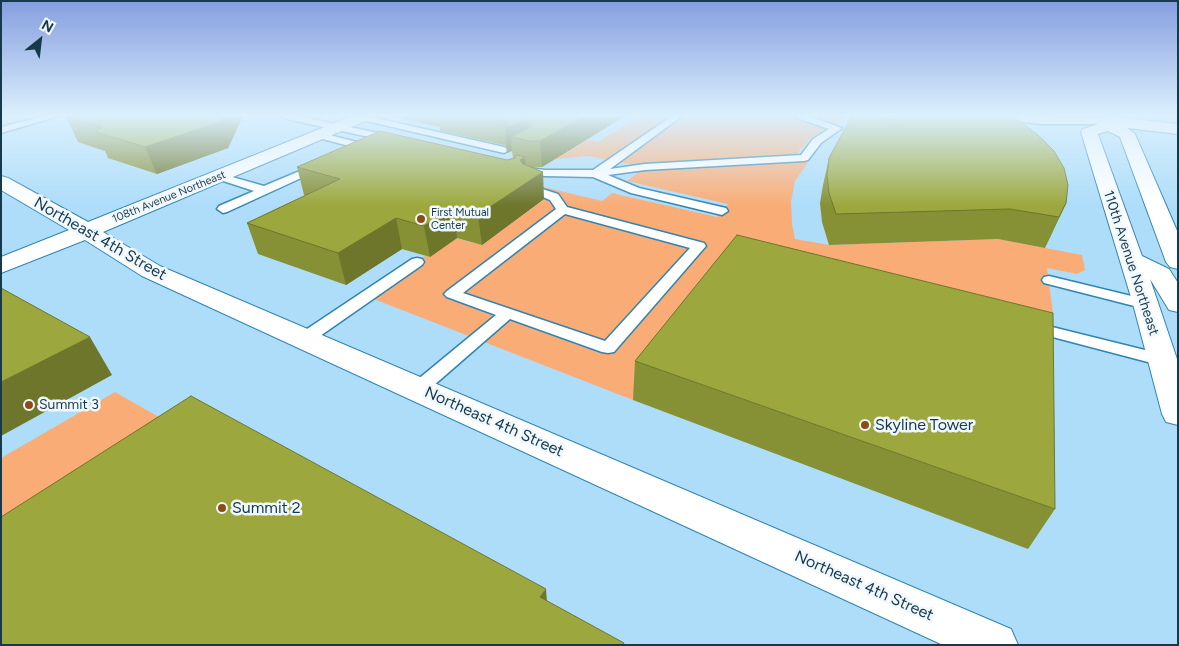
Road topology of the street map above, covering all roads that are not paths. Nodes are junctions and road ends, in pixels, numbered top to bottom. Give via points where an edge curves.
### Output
1 (291, 146) edge
2 (362, 146) joint
3 (466, 146) edge
4 (634, 146) edge
5 (813, 146) edge
6 (1094, 146) edge
7 (1133, 146) edge
8 (381, 151) edge
9 (595, 174) junction
10 (218, 176) junction
11 (1, 182) edge
12 (530, 188) edge
13 (265, 190) junction
14 (223, 209) dead end
15 (563, 210) junction
16 (722, 211) dead end
17 (86, 231) junction
18 (1131, 260) junction
19 (417, 262) dead end
20 (1178, 262) edge
21 (1, 266) edge
22 (1048, 280) dead end
23 (1146, 304) junction
24 (1178, 304) edge
25 (508, 313) junction
26 (1013, 322) edge
27 (304, 339) junction
28 (1163, 360) junction
29 (418, 389) junction
30 (1178, 414) edge
31 (995, 645) edge

1 - 10 main road, 108th Avenue Northeast
2 - 8 lane
2 - 13 lane
3 - 9 lane via 507,158 530,172
4 - 9 lane
5 - 9 lane via 804,158 645,167
6 - 18 main road, 110th Avenue Northeast
7 - 20 main road
9 - 16 lane via 634,191
10 - 13 lane
10 - 17 main road, 108th Avenue Northeast
11 - 17 main road, Northeast 4th Street
12 - 15 lane via 554,197
13 - 14 lane
15 - 25 lane via 452,294
15 - 25 lane via 699,246 608,348
17 - 21 main road, 108th Avenue Northeast
17 - 27 main road, Northeast 4th Street via 151,271
18 - 23 main road, 110th Avenue Northeast
18 - 24 main road via 1160,274
19 - 27 lane
22 - 23 lane
23 - 28 main road, 110th Avenue Northeast
25 - 29 lane
26 - 28 lane
27 - 29 main road, Northeast 4th Street
28 - 30 main road, 110th Avenue Northeast
29 - 31 main road, Northeast 4th Street

